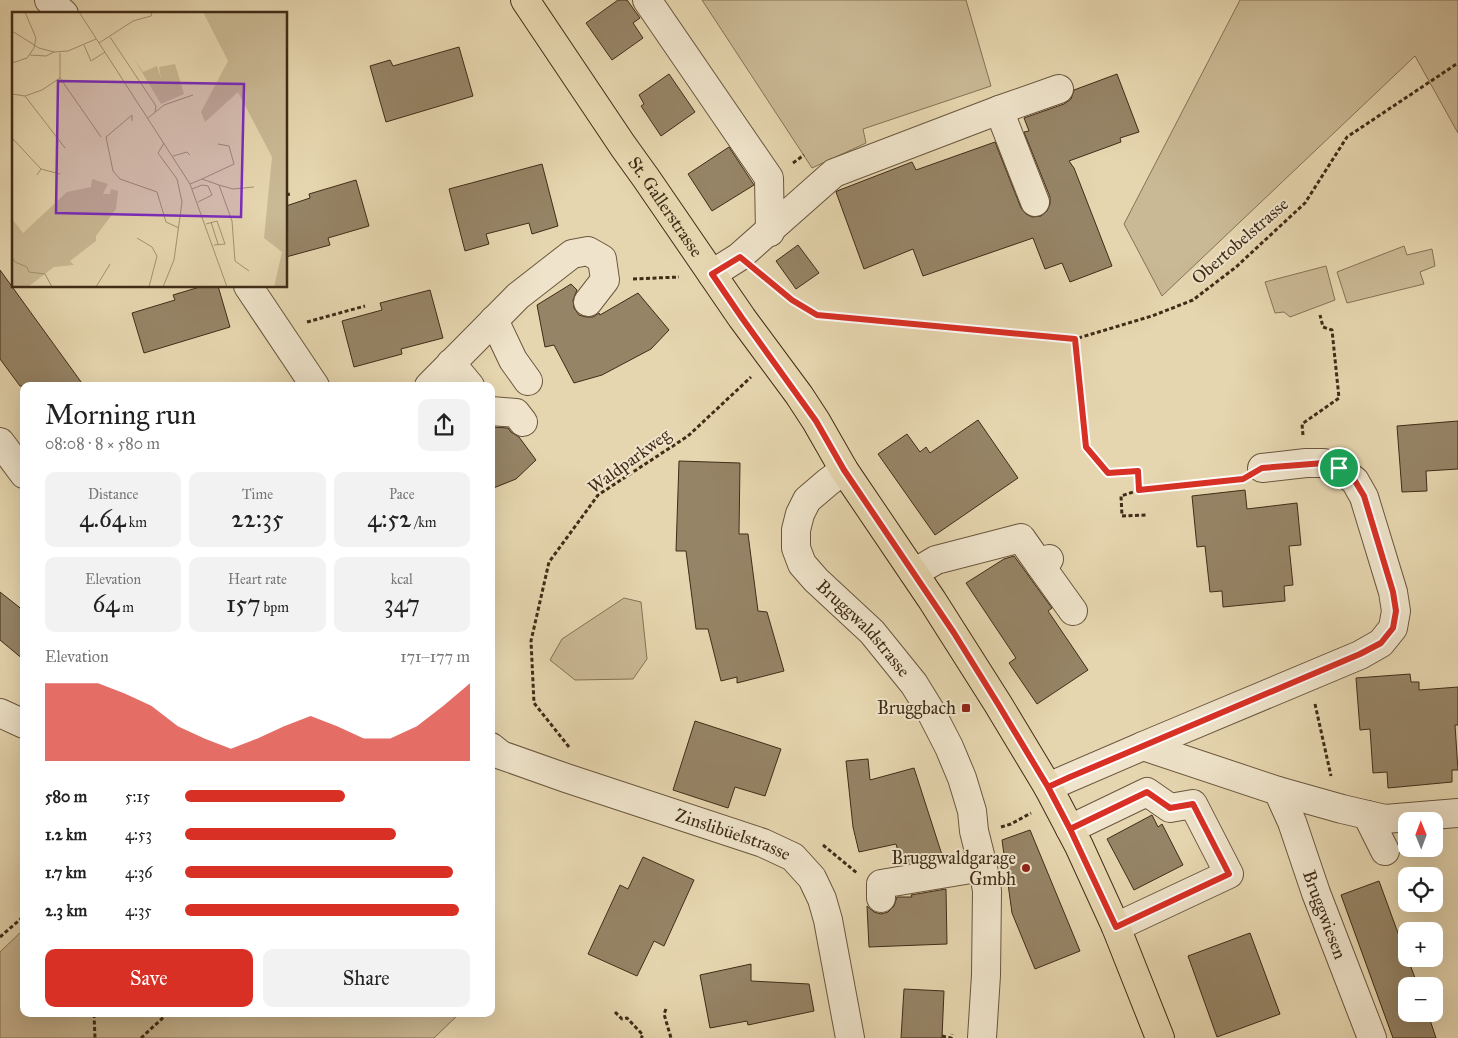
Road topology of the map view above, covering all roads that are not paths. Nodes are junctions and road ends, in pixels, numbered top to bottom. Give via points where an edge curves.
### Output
1 (49, 0) edge
2 (525, 0) edge
3 (647, 0) edge
4 (62, 12) edge
5 (1059, 89) dead end
6 (999, 110) junction
7 (1035, 202) dead end
8 (770, 232) junction
9 (712, 274) junction
10 (249, 288) edge
11 (588, 302) dead end
12 (494, 320) junction
13 (452, 363) junction
14 (312, 382) edge
15 (433, 382) edge
16 (467, 382) edge
17 (528, 382) dead end
18 (495, 411) edge
19 (523, 422) dead end
20 (0, 442) edge
21 (1262, 468) road end
22 (20, 469) edge
23 (844, 470) junction
24 (914, 572) junction
25 (1073, 611) dead end
26 (0, 713) edge
27 (20, 722) edge
28 (1143, 746) junction
29 (495, 750) edge
30 (1048, 787) junction
31 (1278, 791) junction
32 (1458, 813) edge
33 (1367, 815) junction
34 (1070, 829) junction
35 (1384, 851) dead end
36 (983, 867) junction
37 (881, 898) dead end
38 (1116, 927) junction
39 (850, 1038) edge
40 (982, 1038) edge
41 (1160, 1038) edge
42 (1372, 1038) edge

1 - 4 street
2 - 9 main road, St. Gallerstrasse
3 - 8 street via 769,178
5 - 6 street
6 - 7 street
6 - 8 street via 834,174
8 - 9 street via 740,257
9 - 23 main road, St. Gallerstrasse via 816,421
10 - 14 street
11 - 12 street via 605,280 602,259 588,251 572,254 518,296
12 - 13 street
12 - 17 street via 513,360
13 - 15 street
13 - 16 street
18 - 19 street via 516,413
20 - 22 street
21 - 28 street via 1324,463 1339,468 1355,481 1364,496 1393,592 1396,611 1393,628 1381,643 1360,654
23 - 24 main road, St. Gallerstrasse
23 - 36 street, Bruggwaldstrasse via 807,500 796,530 796,548 802,564 872,632 914,684 930,710 962,778
24 - 25 street via 936,560 1022,538 1044,562
24 - 30 main road, St. Gallerstrasse
26 - 27 street
28 - 30 street
28 - 31 street
29 - 39 street, Zinslibüelstrasse via 566,778 763,843 793,857 812,878 822,899
30 - 34 main road, St. Gallerstrasse
31 - 33 street
31 - 42 street, Bruggwiesen
32 - 33 street via 1385,819
33 - 35 street
34 - 38 main road, St. Gallerstrasse
34 - 38 street via 1147,792 1170,808 1193,804 1229,874
36 - 37 street via 932,886 881,884
36 - 40 street, Bruggwaldstrasse via 987,927
38 - 41 main road, St. Gallerstrasse

